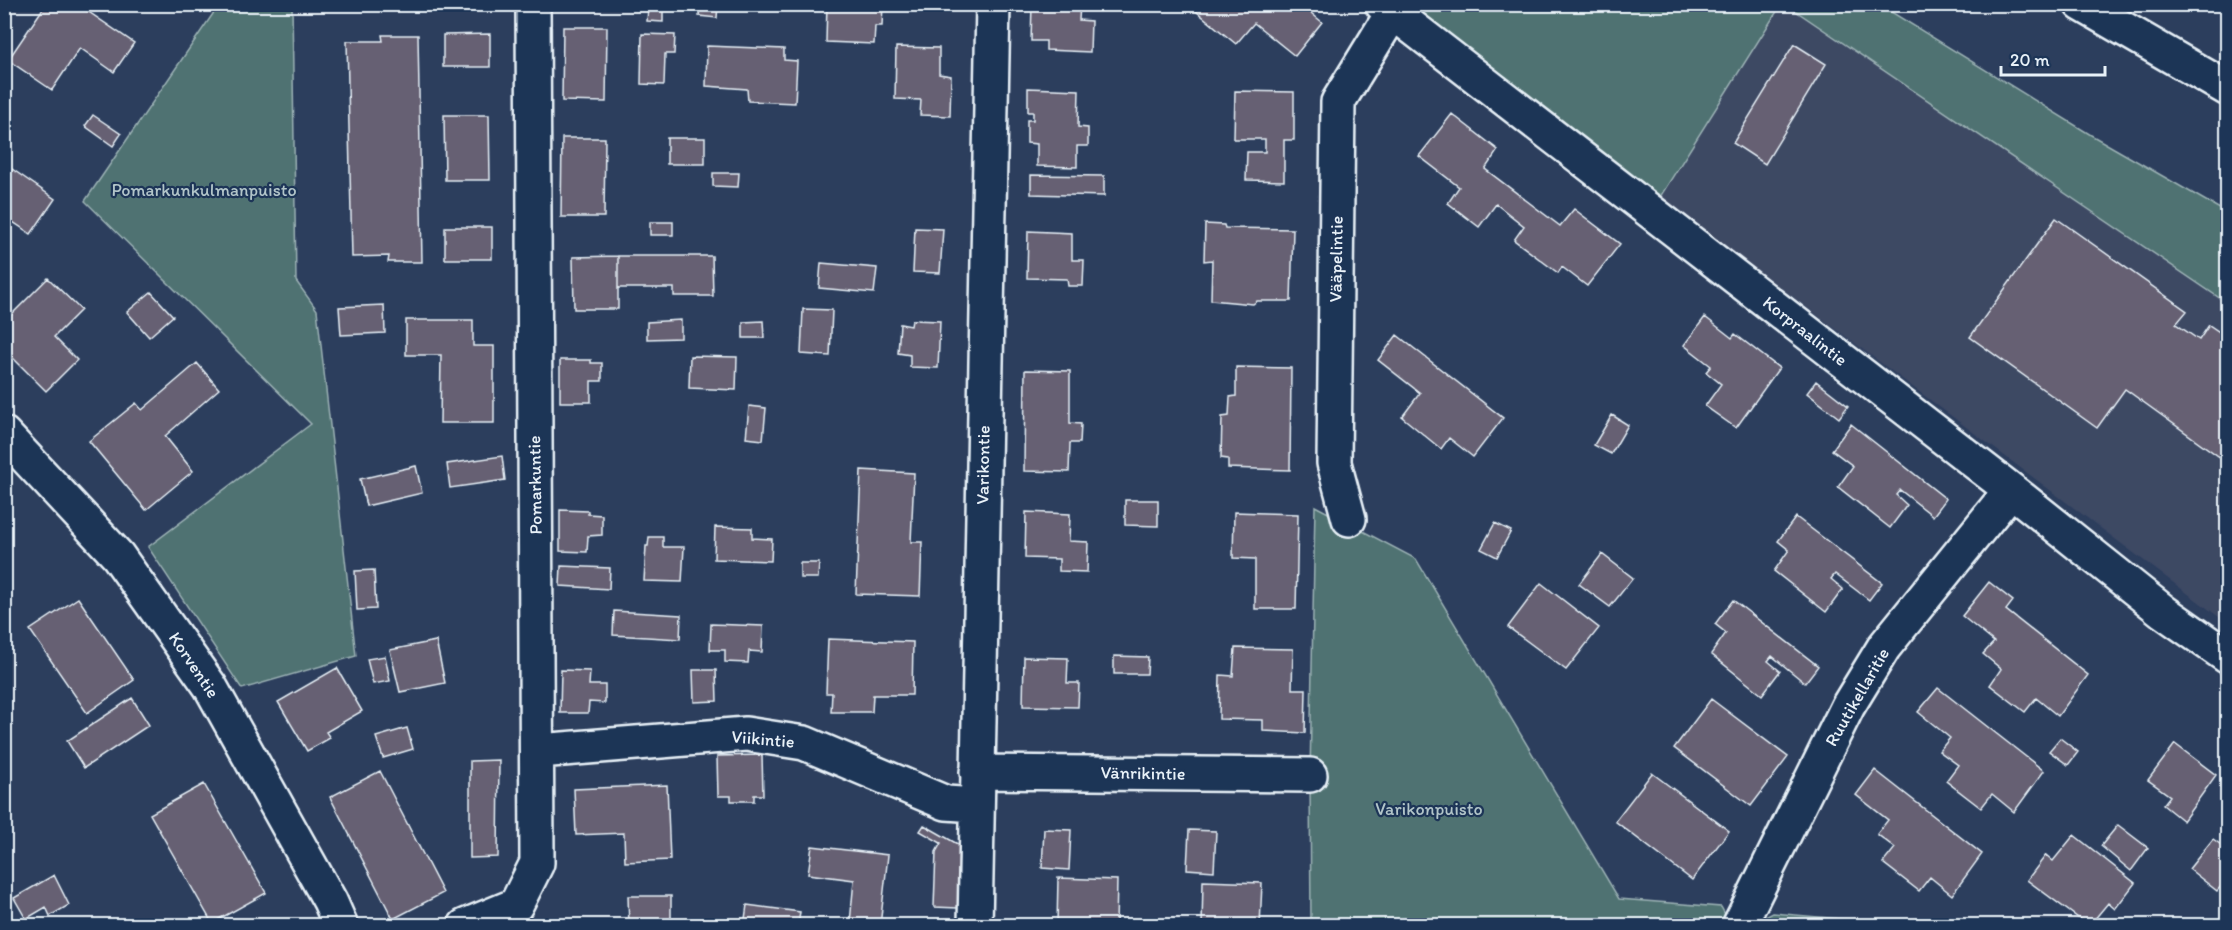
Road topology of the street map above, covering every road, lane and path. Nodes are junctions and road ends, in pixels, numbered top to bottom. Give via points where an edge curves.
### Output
1 (532, 4) edge
2 (993, 4) edge
3 (2081, 4) edge
4 (1387, 8) edge
5 (2228, 89) edge
6 (4, 434) edge
7 (2011, 490) junction
8 (1349, 519) dead end
9 (2228, 657) edge
10 (539, 751) junction
11 (976, 772) junction
12 (1310, 775) dead end
13 (976, 805) junction
14 (340, 926) edge
15 (465, 926) edge
16 (975, 926) edge
17 (1739, 926) edge

1 - 10 main road, Pomarkuntie
2 - 11 main road, Varikontie
3 - 5 main road
4 - 7 main road, Korpraalintie
4 - 8 main road, Vääpelintie via 1338,102 1334,464
6 - 14 main road, Korventie via 118,556 210,687 330,901
7 - 9 main road, Korpraalintie via 2164,612
7 - 17 main road, Ruutikellaritie via 1884,647 1848,706
10 - 13 main road, Viikintie via 746,734 804,743 946,803
10 - 15 main road, Pomarkuntie via 537,864 516,905
11 - 12 main road, Vänrikintie
11 - 13 main road, Varikontie
13 - 16 main road, Varikontie

